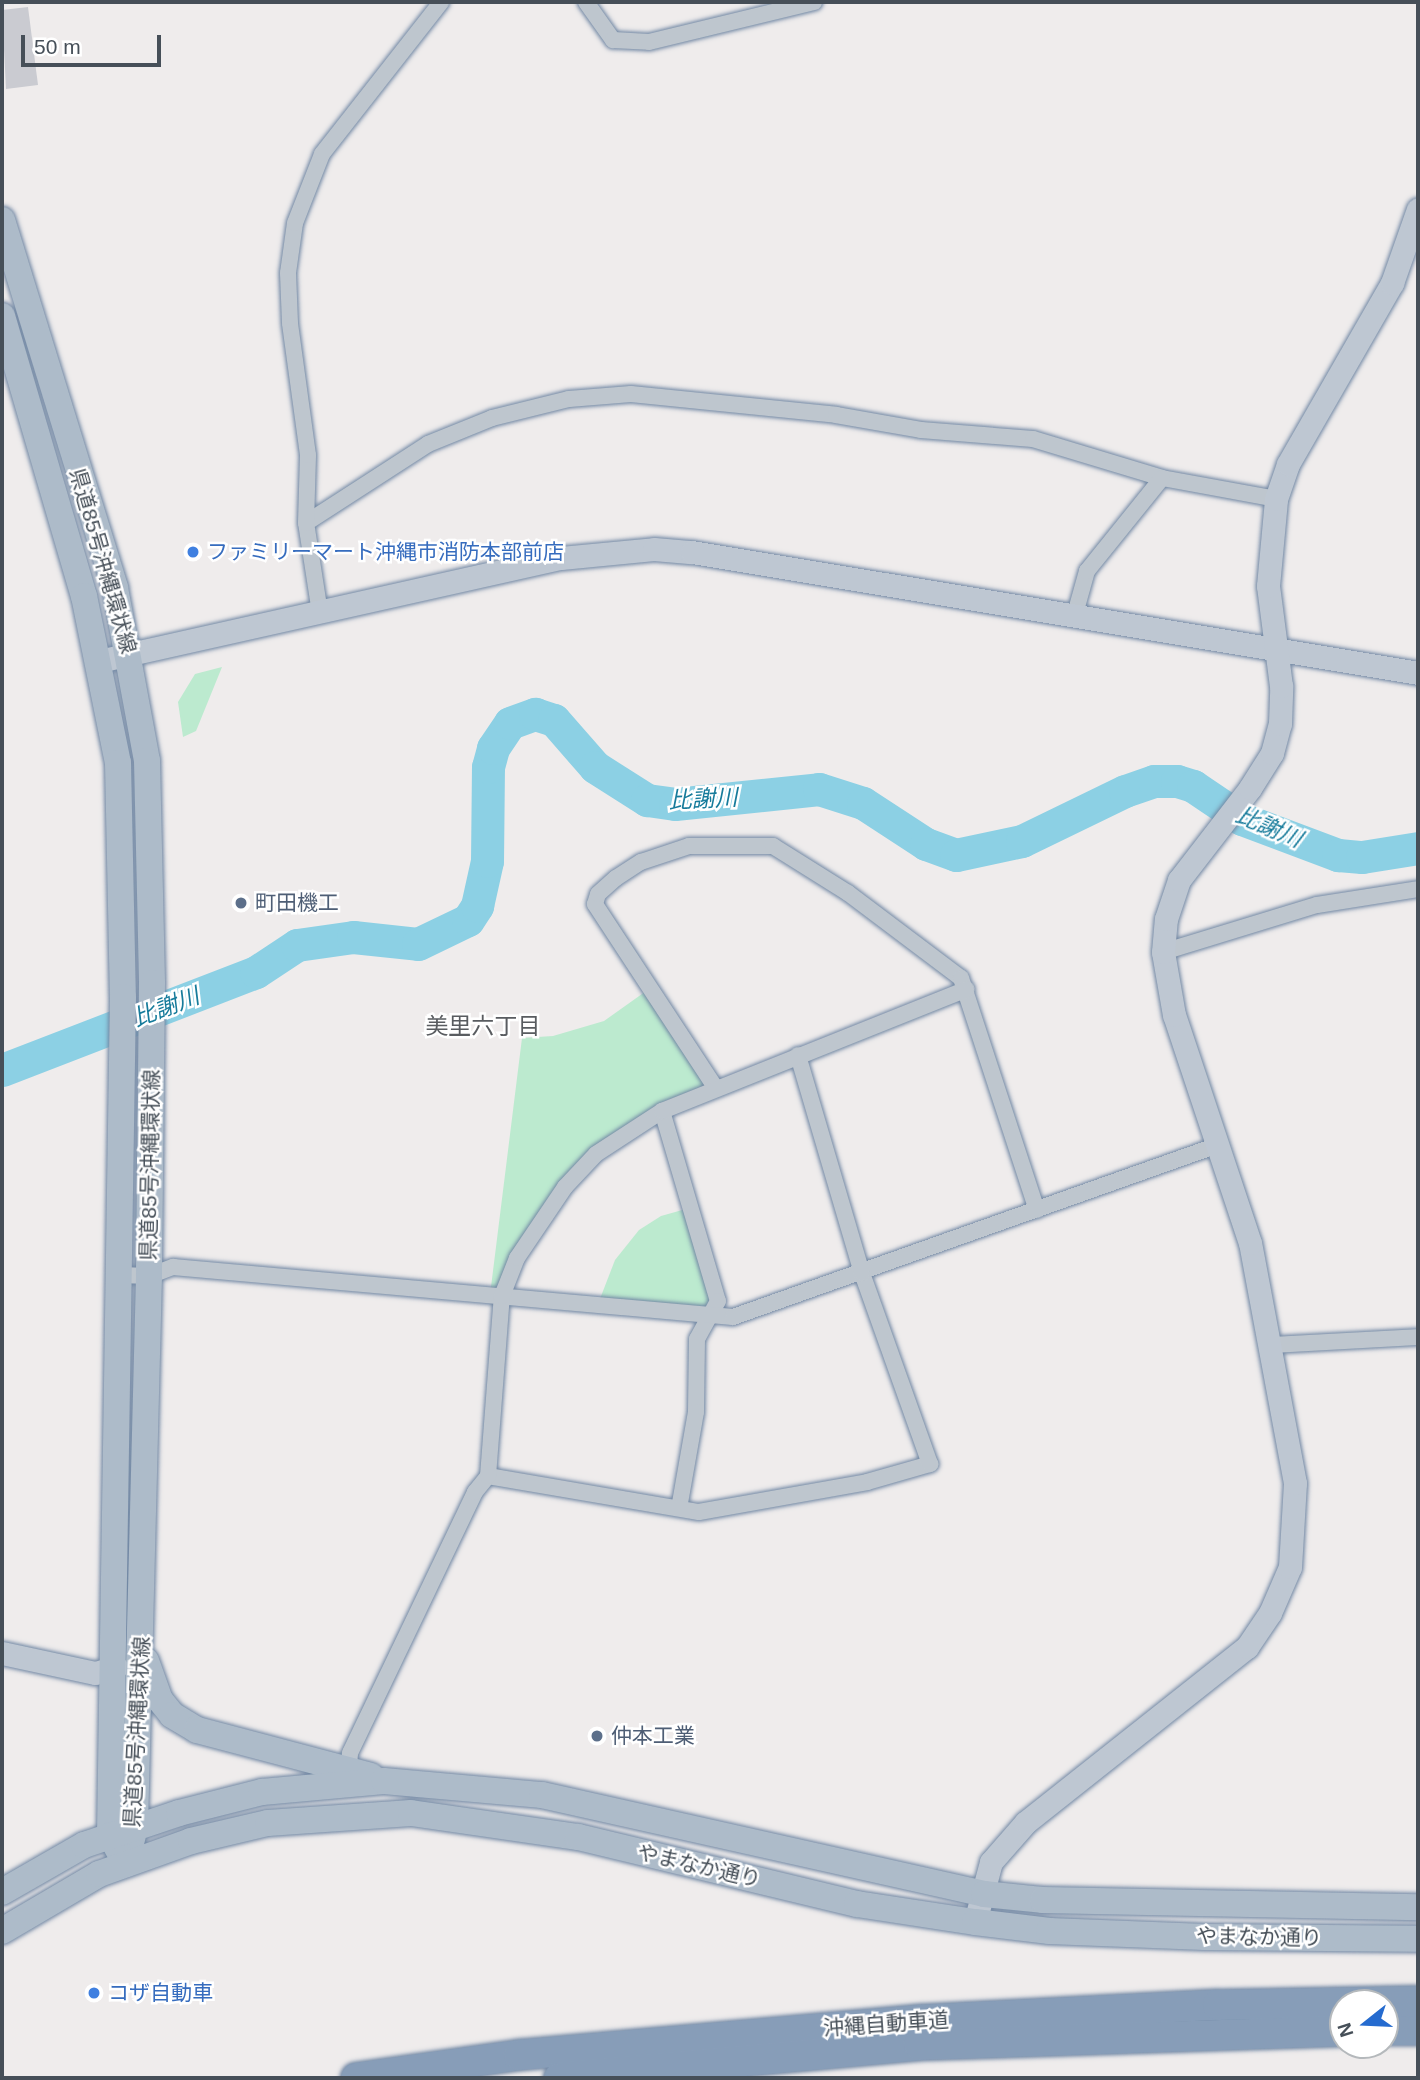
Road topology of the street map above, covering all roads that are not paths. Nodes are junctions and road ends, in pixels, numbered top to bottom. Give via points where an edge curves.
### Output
1 (441, 2) edge
2 (586, 2) edge
3 (814, 2) edge
4 (1418, 209) edge
5 (2, 220) edge
6 (2, 316) edge
7 (1162, 478) junction
8 (1276, 499) junction
9 (306, 523) junction
10 (320, 612) junction
11 (1075, 614) junction
12 (1276, 647) junction
13 (131, 656) junction
14 (99, 661) junction
15 (1418, 673) edge
16 (1416, 891) edge
17 (1163, 952) junction
18 (967, 989) junction
19 (798, 1055) junction
20 (715, 1087) junction
21 (662, 1111) junction
22 (1218, 1146) junction
23 (1037, 1210) junction
24 (862, 1273) junction
25 (120, 1275) junction
26 (149, 1276) junction
27 (502, 1296) junction
28 (713, 1313) junction
29 (1418, 1337) edge
30 (1271, 1345) junction
31 (488, 1476) junction
32 (679, 1508) junction
33 (141, 1646) junction
34 (2, 1653) edge
35 (116, 1667) junction
36 (349, 1767) junction
37 (384, 1781) junction
38 (122, 1831) junction
39 (127, 1864) junction
40 (2, 1892) edge
41 (984, 1894) junction
42 (1418, 1907) edge
43 (975, 1922) junction
44 (2, 1931) edge
45 (1418, 1939) edge
46 (1418, 2001) edge
47 (1418, 2029) edge
48 (1399, 2030) edge
49 (1329, 2031) edge
50 (356, 2078) edge
51 (559, 2078) edge

1 - 9 street via 322,154 295,223 288,273 308,455
2 - 3 street via 613,40 649,42
4 - 8 street via 1392,283 1288,464
5 - 13 main road, 県道85号沖縄環状線 via 115,588
6 - 14 main road, 県道85号沖縄環状線
7 - 8 street
7 - 9 street via 1033,439 921,430 835,415 631,394 569,399 492,418 428,444
7 - 11 street via 1087,571
8 - 12 street via 1268,586
9 - 10 street
10 - 11 street via 561,558 654,549
10 - 13 street
11 - 12 street
12 - 15 street
12 - 17 street via 1280,724 1272,753 1179,880 1166,919
13 - 14 street
13 - 26 main road, 県道85号沖縄環状線 via 147,761 152,983
14 - 25 main road, 県道85号沖縄環状線 via 118,763 123,997
16 - 17 street via 1317,905
17 - 22 street via 1174,1016
18 - 19 street
18 - 20 street via 961,978 923,946 796,856 774,846 689,846 641,862 598,894 595,904
18 - 23 street
19 - 20 street
19 - 24 street
20 - 21 street
21 - 27 street via 596,1154 565,1187 517,1258
21 - 28 street via 712,1275 718,1301
22 - 23 street
22 - 30 street via 1251,1243
23 - 24 street
24 - 28 street via 733,1317
24 - 32 street via 930,1464 917,1471 728,1509 699,1512
25 - 26 street
25 - 35 main road, 県道85号沖縄環状線
26 - 27 street via 173,1267
26 - 33 main road, 県道85号沖縄環状線
27 - 28 street
27 - 31 street
28 - 32 street via 698,1339 696,1412
29 - 30 street
30 - 41 street via 1288,1432 1295,1532 1290,1567 1270,1613 1247,1647 1208,1682 1026,1822 991,1862
31 - 32 street
31 - 36 street via 475,1492 350,1753
33 - 36 main road via 160,1700 197,1730
33 - 38 main road, 県道85号沖縄環状線
34 - 35 street via 95,1673
35 - 38 main road, 県道85号沖縄環状線
36 - 37 main road
37 - 38 main road, やまなか通り via 262,1792
37 - 41 main road, やまなか通り via 542,1795
38 - 39 main road, 県道85号沖縄環状線
38 - 40 main road, やまなか通り via 49,1862
39 - 43 main road, やまなか通り via 191,1841 268,1823 411,1813 578,1837 857,1904
39 - 44 main road, やまなか通り via 99,1874
41 - 42 main road, やまなか通り via 1042,1900
41 - 43 street
43 - 45 main road, やまなか通り via 1049,1931 1205,1937
46 - 50 highway, 沖縄自動車道 via 918,2020 519,2056
47 - 48 highway
49 - 51 highway, 沖縄自動車道 via 919,2045

